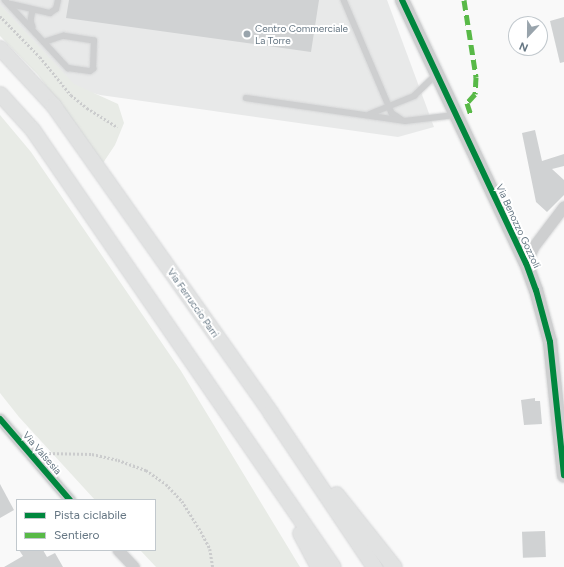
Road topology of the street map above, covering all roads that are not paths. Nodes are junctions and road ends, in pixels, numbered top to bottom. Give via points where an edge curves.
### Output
1 (5, 0) edge
2 (58, 0) edge
3 (344, 0) edge
4 (402, 0) edge
5 (33, 10) junction
6 (35, 31) junction
7 (46, 42) junction
8 (0, 48) edge
9 (436, 76) junction
10 (0, 94) edge
11 (246, 98) dead end
12 (390, 107) junction
13 (369, 114) junction
14 (455, 115) junction
15 (406, 121) junction
16 (564, 206) edge
17 (526, 263) junction
18 (561, 405) edge
19 (270, 412) junction
20 (0, 419) edge
21 (562, 427) edge
22 (267, 472) junction
23 (564, 475) edge
24 (69, 499) edge
25 (119, 551) edge
26 (134, 567) edge
27 (318, 567) edge
28 (334, 567) edge
29 (374, 567) edge
30 (394, 567) edge

1 - 5 lane via 16,7
1 - 6 lane
2 - 5 lane via 53,12
3 - 12 lane
4 - 9 street, Via Benozzo Gozzoli
5 - 6 lane via 31,21
6 - 7 lane
7 - 7 lane via 64,36 94,41 93,69 90,71 68,68
8 - 19 main road, Via Ferruccio Parri via 53,104
9 - 12 lane via 414,96
9 - 14 street, Via Benozzo Gozzoli
10 - 22 main road via 32,129
11 - 13 lane
12 - 13 lane
12 - 15 lane via 392,112
13 - 15 lane
14 - 15 lane
14 - 17 street, Via Benozzo Gozzoli
16 - 17 street via 533,247
17 - 18 street, Via Benozzo Gozzoli via 550,342
18 - 21 street, Via Benozzo Gozzoli
19 - 29 main road, Via Ferruccio Parri
19 - 30 main road
20 - 24 street, Via Valsesia
21 - 23 street, Via Benozzo Gozzoli
22 - 27 main road
22 - 28 main road
25 - 26 street

